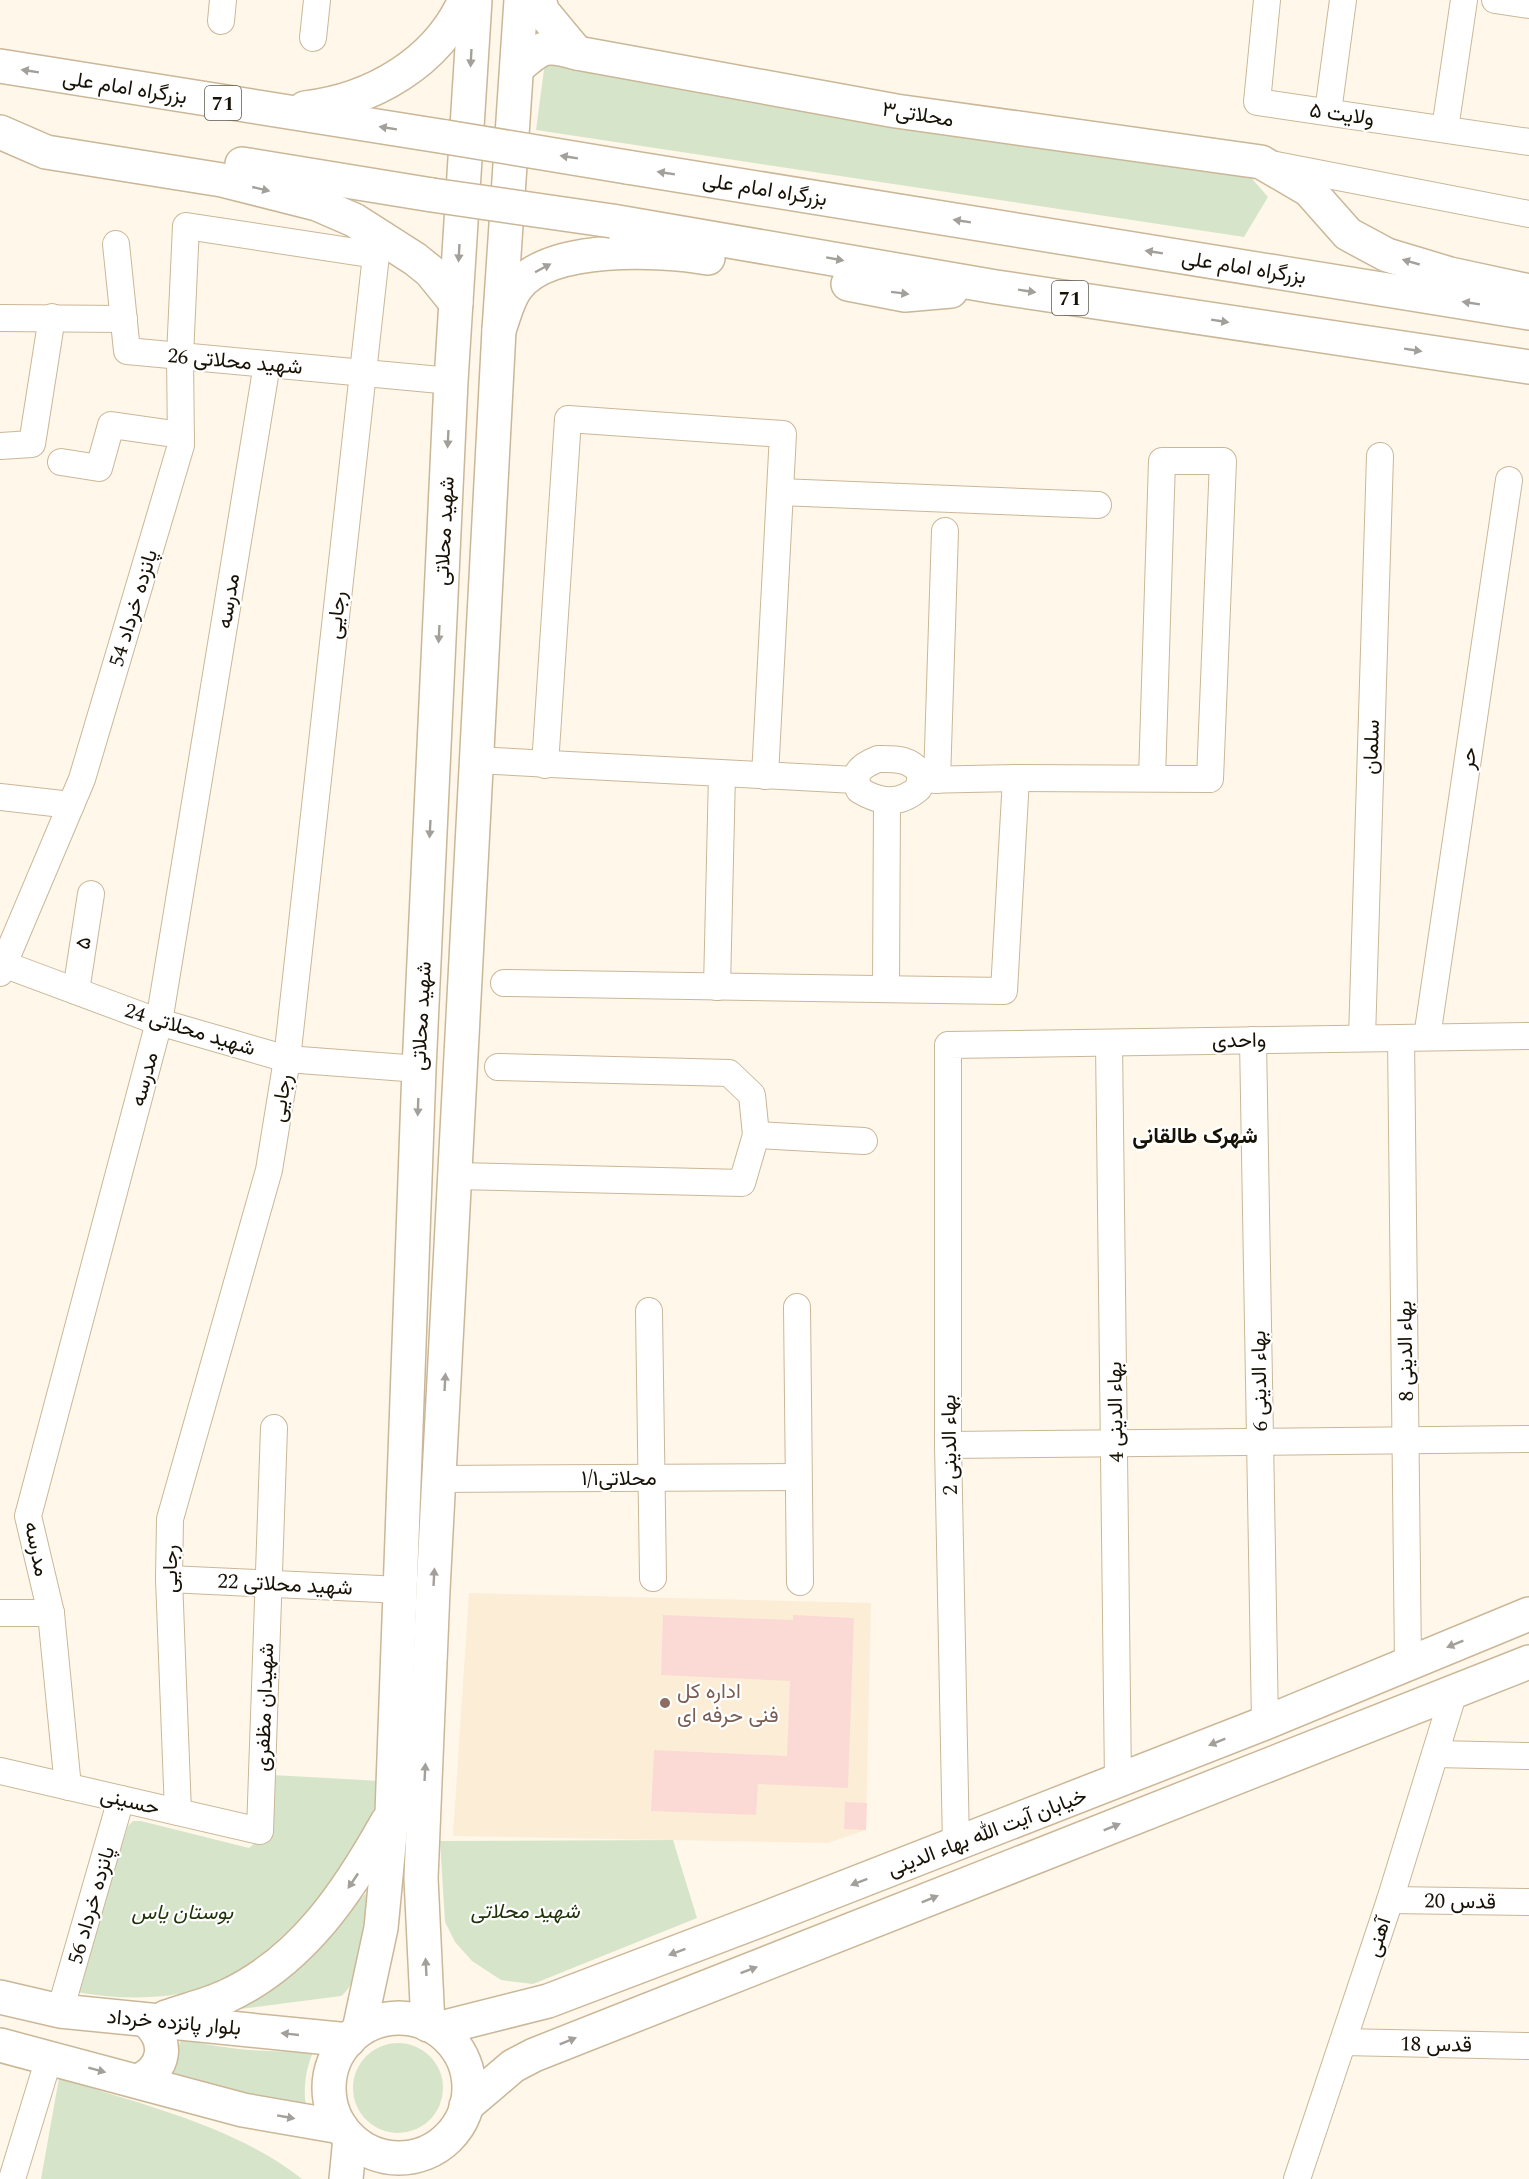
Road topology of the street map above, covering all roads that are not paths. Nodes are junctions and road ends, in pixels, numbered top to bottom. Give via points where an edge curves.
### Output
1 (317, 0) edge
2 (465, 0) edge
3 (475, 0) edge
4 (521, 0) edge
5 (539, 0) edge
6 (1267, 0) edge
7 (1343, 0) edge
8 (1464, 0) edge
9 (1495, 0) edge
10 (1529, 4) edge
11 (313, 38) dead end
12 (577, 53) junction
13 (0, 66) edge
14 (517, 68) junction
15 (274, 112) junction
16 (1328, 112) junction
17 (0, 124) edge
18 (1445, 129) junction
19 (0, 132) edge
20 (1529, 142) edge
21 (1261, 162) junction
22 (1529, 214) edge
23 (186, 226) joint
24 (117, 244) dead end
25 (996, 287) junction
26 (1529, 291) edge
27 (456, 303) junction
28 (1529, 313) edge
29 (52, 317) junction
30 (0, 318) edge
31 (124, 319) junction
32 (499, 330) junction
33 (180, 356) junction
34 (267, 364) junction
35 (1529, 367) edge
36 (363, 373) junction
37 (451, 381) junction
38 (181, 435) junction
39 (0, 446) edge
40 (1380, 456) dead end
41 (61, 462) dead end
42 (1509, 480) dead end
43 (780, 492) junction
44 (1098, 505) dead end
45 (945, 531) dead end
46 (475, 760) junction
47 (545, 765) junction
48 (722, 774) junction
49 (765, 776) junction
50 (1016, 778) junction
51 (1152, 778) junction
52 (855, 780) junction
53 (929, 780) junction
54 (0, 797) edge
55 (887, 802) junction
56 (71, 805) junction
57 (91, 894) dead end
58 (4, 955) edge
59 (504, 983) dead end
60 (717, 987) junction
61 (886, 989) junction
62 (76, 991) junction
63 (159, 1022) junction
64 (1529, 1036) edge
65 (1427, 1037) junction
66 (1362, 1038) junction
67 (1401, 1038) junction
68 (1253, 1040) junction
69 (1109, 1043) junction
70 (948, 1046) joint
71 (287, 1059) junction
72 (498, 1067) dead end
73 (419, 1069) junction
74 (756, 1135) junction
75 (864, 1142) dead end
76 (457, 1176) junction
77 (797, 1307) dead end
78 (649, 1311) dead end
79 (274, 1428) dead end
80 (1529, 1439) edge
81 (1406, 1441) junction
82 (1260, 1442) junction
83 (1116, 1444) junction
84 (948, 1445) junction
85 (798, 1477) junction
86 (652, 1478) junction
87 (440, 1479) junction
88 (653, 1578) dead end
89 (169, 1579) junction
90 (800, 1582) dead end
91 (268, 1583) junction
92 (401, 1590) junction
93 (1529, 1597) edge
94 (51, 1612) junction
95 (0, 1613) edge
96 (1516, 1620) edge
97 (1529, 1662) edge
98 (1408, 1664) junction
99 (1454, 1692) junction
100 (1265, 1723) junction
101 (1435, 1754) junction
102 (1529, 1755) edge
103 (0, 1771) edge
104 (1118, 1780) junction
105 (68, 1787) junction
106 (121, 1799) junction
107 (178, 1812) junction
108 (392, 1813) junction
109 (260, 1831) joint
110 (956, 1845) junction
111 (1390, 1900) junction
112 (1529, 1902) edge
113 (424, 1926) junction
114 (381, 1928) junction
115 (0, 1996) edge
116 (60, 2011) junction
117 (515, 2011) junction
118 (152, 2021) junction
119 (433, 2027) junction
120 (354, 2035) junction
121 (1343, 2042) junction
122 (0, 2045) edge
123 (1529, 2046) edge
124 (534, 2055) junction
125 (49, 2058) junction
126 (138, 2081) junction
127 (466, 2106) junction
128 (345, 2133) junction
129 (442, 2143) junction
130 (12, 2179) edge
131 (346, 2179) edge
132 (422, 2179) edge
133 (1297, 2179) edge

1 - 11 street
2 - 15 main road via 460,13 433,48 400,76 362,95
3 -> 27 main road, شهید محلاتی
4 - 14 main road, شهید محلاتی
5 - 12 main road via 543,12
6 - 16 street, ولایت ۵ via 1257,102
7 - 16 street
8 - 18 street
9 - 10 street
12 - 14 main road, محلاتی۳ via 551,46 539,49
12 - 21 main road, محلاتی۳ via 896,111
15 -> 13 main road, بزرگراه امام علی / 71
14 - 32 main road, شهید محلاتی
28 -> 15 main road, بزرگراه امام علی / 71, bridge
16 - 18 street, ولایت ۵
17 -> 25 main road, 71, bridge via 612,221
18 - 20 street, ولایت ۵
19 -> 27 main road via 46,152 222,180 317,204 354,220 415,259
21 - 22 street
26 -> 21 main road via 1386,255 1348,234 1309,190
23 - 33 street, پانزده خرداد 54
23 - 36 street, رجایی via 376,255
24 - 31 street, شهید محلاتی 26
32 -> 25 main road via 516,287 543,266 600,255 682,254 905,295
25 -> 35 main road, 71
27 - 37 main road, شهید محلاتی
29 - 30 street
29 - 31 street
29 - 39 street via 32,444
31 - 33 street, شهید محلاتی 26 via 127,351
32 - 46 main road, شهید محلاتی
33 - 34 street, شهید محلاتی 26
33 - 38 street, پانزده خرداد 54
34 - 36 street, شهید محلاتی 26
34 - 63 street, مدرسه
36 - 37 street, شهید محلاتی 26
36 - 71 street, رجایی
37 -> 73 main road, شهید محلاتی
38 - 41 street via 111,425 99,468
38 - 56 street, پانزده خرداد 54 via 130,618
40 - 66 street, سلمان
42 - 65 street, حر
43 - 44 street
43 - 47 street via 783,434 568,419
43 - 49 street
45 - 53 street
46 - 47 street
46 - 76 main road, شهید محلاتی
47 - 48 street
48 - 49 street
48 - 60 street
49 - 52 street
50 - 51 street
50 - 53 street
50 - 61 street via 1004,991
51 - 51 street via 1162,460 1222,462 1210,779
52 - 53 street via 864,765 878,759 894,759 914,764
52 - 55 street via 859,790
53 - 55 street via 911,795
54 - 56 street
55 - 61 street
56 - 58 street, پانزده خرداد 54
57 - 62 street, ۵
58 - 62 street, شهید محلاتی 24
59 - 60 street
60 - 61 street
62 - 63 street, شهید محلاتی 24
63 - 71 street, شهید محلاتی 24
63 - 94 street, مدرسه via 28,1516
64 - 65 street, واحدی
65 - 67 street, واحدی
66 - 67 street, واحدی
66 - 68 street, واحدی
67 - 81 street, بهاء الدینی 8
68 - 69 street, واحدی
68 - 82 street, بهاء الدینی 6
69 - 70 street, واحدی
69 - 83 street, بهاء الدینی 4
70 - 84 street, بهاء الدینی 2
71 - 73 street, شهید محلاتی 24
71 - 89 street, رجایی via 269,1170 170,1519
72 - 74 street via 729,1073 752,1095
73 -> 92 main road, شهید محلاتی
74 - 75 street
74 - 76 street via 742,1183
87 -> 76 main road, شهید محلاتی
77 - 85 street
78 - 86 street
79 - 91 street, شهیدان مظفری
80 - 81 street
81 - 82 street
81 - 98 street, بهاء الدینی 8
82 - 83 street
82 - 100 street, بهاء الدینی 6
83 - 84 street
83 - 104 street, بهاء الدینی 4
84 - 110 street, بهاء الدینی 2
85 - 86 street, محلاتی۱/۱
85 - 90 street
86 - 87 street, محلاتی۱/۱
86 - 88 street
113 -> 87 main road, شهید محلاتی via 421,1878
89 - 91 street, شهید محلاتی 22
89 - 107 street, رجایی
91 - 92 street, شهید محلاتی 22
91 - 109 street, شهیدان مظفری
92 - 108 main road, شهید محلاتی
93 - 96 main road
94 - 95 street
94 - 105 street, مدرسه
96 -> 98 main road, خیابان آیت الله بهاء الدینی
97 - 99 main road, خیابان آیت الله بهاء الدینی
98 - 100 main road, خیابان آیت الله بهاء الدینی
99 - 101 street, آهنی
124 -> 99 main road, خیابان آیت الله بهاء الدینی
100 -> 104 main road, خیابان آیت الله بهاء الدینی
101 - 102 street
101 - 111 street, آهنی
103 - 105 street, حسینی
104 - 110 main road, خیابان آیت الله بهاء الدینی
105 - 106 street, حسینی
106 - 107 street, حسینی
106 - 116 street, پانزده خرداد 56
107 - 109 street, حسینی
108 - 114 main road, شهید محلاتی
108 -> 118 main road via 337,1904 300,1944 261,1976 227,1996
110 -> 117 main road, خیابان آیت الله بهاء الدینی
111 - 112 street, قدس 20
111 - 121 street, آهنی
113 - 114 main road via 405,1936
119 -> 113 main road, شهید محلاتی
114 - 120 main road, شهید محلاتی
115 - 116 main road, بلوار پانزده خرداد
116 - 118 main road, بلوار پانزده خرداد
117 - 119 main road, خیابان آیت الله بهاء الدینی
117 - 124 main road via 512,2020 517,2042
120 -> 118 main road, بلوار پانزده خرداد
118 - 126 main road via 163,2049 156,2069
119 - 120 main road via 406,2018 390,2018 373,2022
119 - 127 main road via 451,2041 464,2063 469,2089
120 - 128 main road via 334,2062 329,2082 330,2103
121 - 123 street, قدس 18
121 - 133 street, آهنی
122 - 125 main road
124 - 127 main road, خیابان آیت الله بهاء الدینی via 513,2066
125 -> 126 main road
125 - 130 street
126 -> 128 main road
127 - 129 main road via 461,2120
128 - 129 main road via 378,2155 395,2158 428,2152
128 - 131 main road
129 - 132 main road

